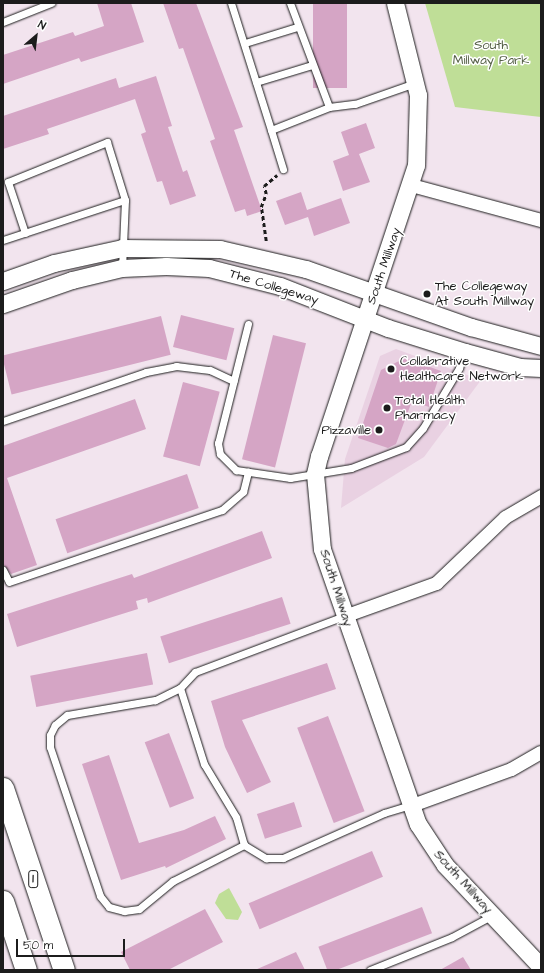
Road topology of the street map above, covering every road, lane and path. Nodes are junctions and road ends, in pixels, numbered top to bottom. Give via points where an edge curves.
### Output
1 (51, 3) edge
2 (231, 3) edge
3 (290, 3) edge
4 (395, 3) edge
5 (3, 22) edge
6 (297, 27) junction
7 (245, 43) junction
8 (312, 65) junction
9 (256, 82) junction
10 (415, 83) junction
11 (329, 107) junction
12 (272, 130) junction
13 (283, 169) joint
14 (411, 185) junction
15 (125, 200) junction
16 (541, 220) edge
17 (25, 233) junction
18 (3, 240) edge
19 (266, 241) dead end
20 (122, 248) junction
21 (122, 268) junction
22 (3, 280) edge
23 (375, 293) junction
24 (3, 304) edge
25 (366, 319) junction
26 (248, 324) dead end
27 (541, 346) edge
28 (465, 352) junction
29 (541, 368) edge
30 (234, 381) junction
31 (3, 421) edge
32 (248, 472) junction
33 (315, 474) junction
34 (541, 496) edge
35 (3, 570) edge
36 (344, 616) junction
37 (180, 688) junction
38 (541, 752) edge
39 (3, 788) edge
40 (412, 805) junction
41 (244, 845) junction
42 (3, 901) edge
43 (493, 915) junction
44 (539, 961) edge
45 (26, 970) edge
46 (64, 970) edge
47 (370, 970) edge

1 - 5 lane
2 - 7 lane
3 - 6 lane
4 - 10 street, South Millway
6 - 7 lane
6 - 8 lane
7 - 9 lane
8 - 9 lane
8 - 11 lane
9 - 12 lane
10 - 11 lane via 355,104
10 - 14 street, South Millway via 418,140
11 - 12 lane
12 - 13 lane
13 - 19 path via 264,186 266,194 261,207
14 - 16 street
14 - 23 street, South Millway
15 - 17 lane
15 - 17 lane via 107,142 8,182
15 - 20 lane
17 - 18 lane
20 - 21 lane
20 - 22 street, The Collegeway via 62,262
20 - 23 street, The Collegeway via 220,249 306,269
21 - 24 street, The Collegeway via 72,280
21 - 25 street, The Collegeway via 166,266 236,274 280,286
23 - 25 street, South Millway
23 - 27 street, The Collegeway via 510,339
25 - 28 street, The Collegeway
25 - 33 street, South Millway via 324,438
26 - 30 lane
28 - 29 street, The Collegeway via 520,367
28 - 33 lane via 459,368 423,428 406,447 350,468
30 - 31 lane via 210,370 176,366 146,372
30 - 32 lane via 218,443 220,454 232,467
32 - 33 lane via 290,478
32 - 35 lane via 244,492 222,510 9,582
33 - 36 street, South Millway via 322,549
34 - 36 street via 505,517 436,583
36 - 37 lane via 212,664 195,672
36 - 40 street, South Millway
37 - 41 lane via 204,764 236,817
37 - 41 lane via 155,700 67,715 55,724 50,735 50,747 100,896 109,907 124,911 139,909 173,881
38 - 40 street via 510,769
39 - 46 main road, 1
40 - 41 lane via 384,813 283,858 266,858
40 - 43 street, South Millway via 430,844
42 - 45 main road
43 - 44 street, South Millway
43 - 47 lane via 452,937

